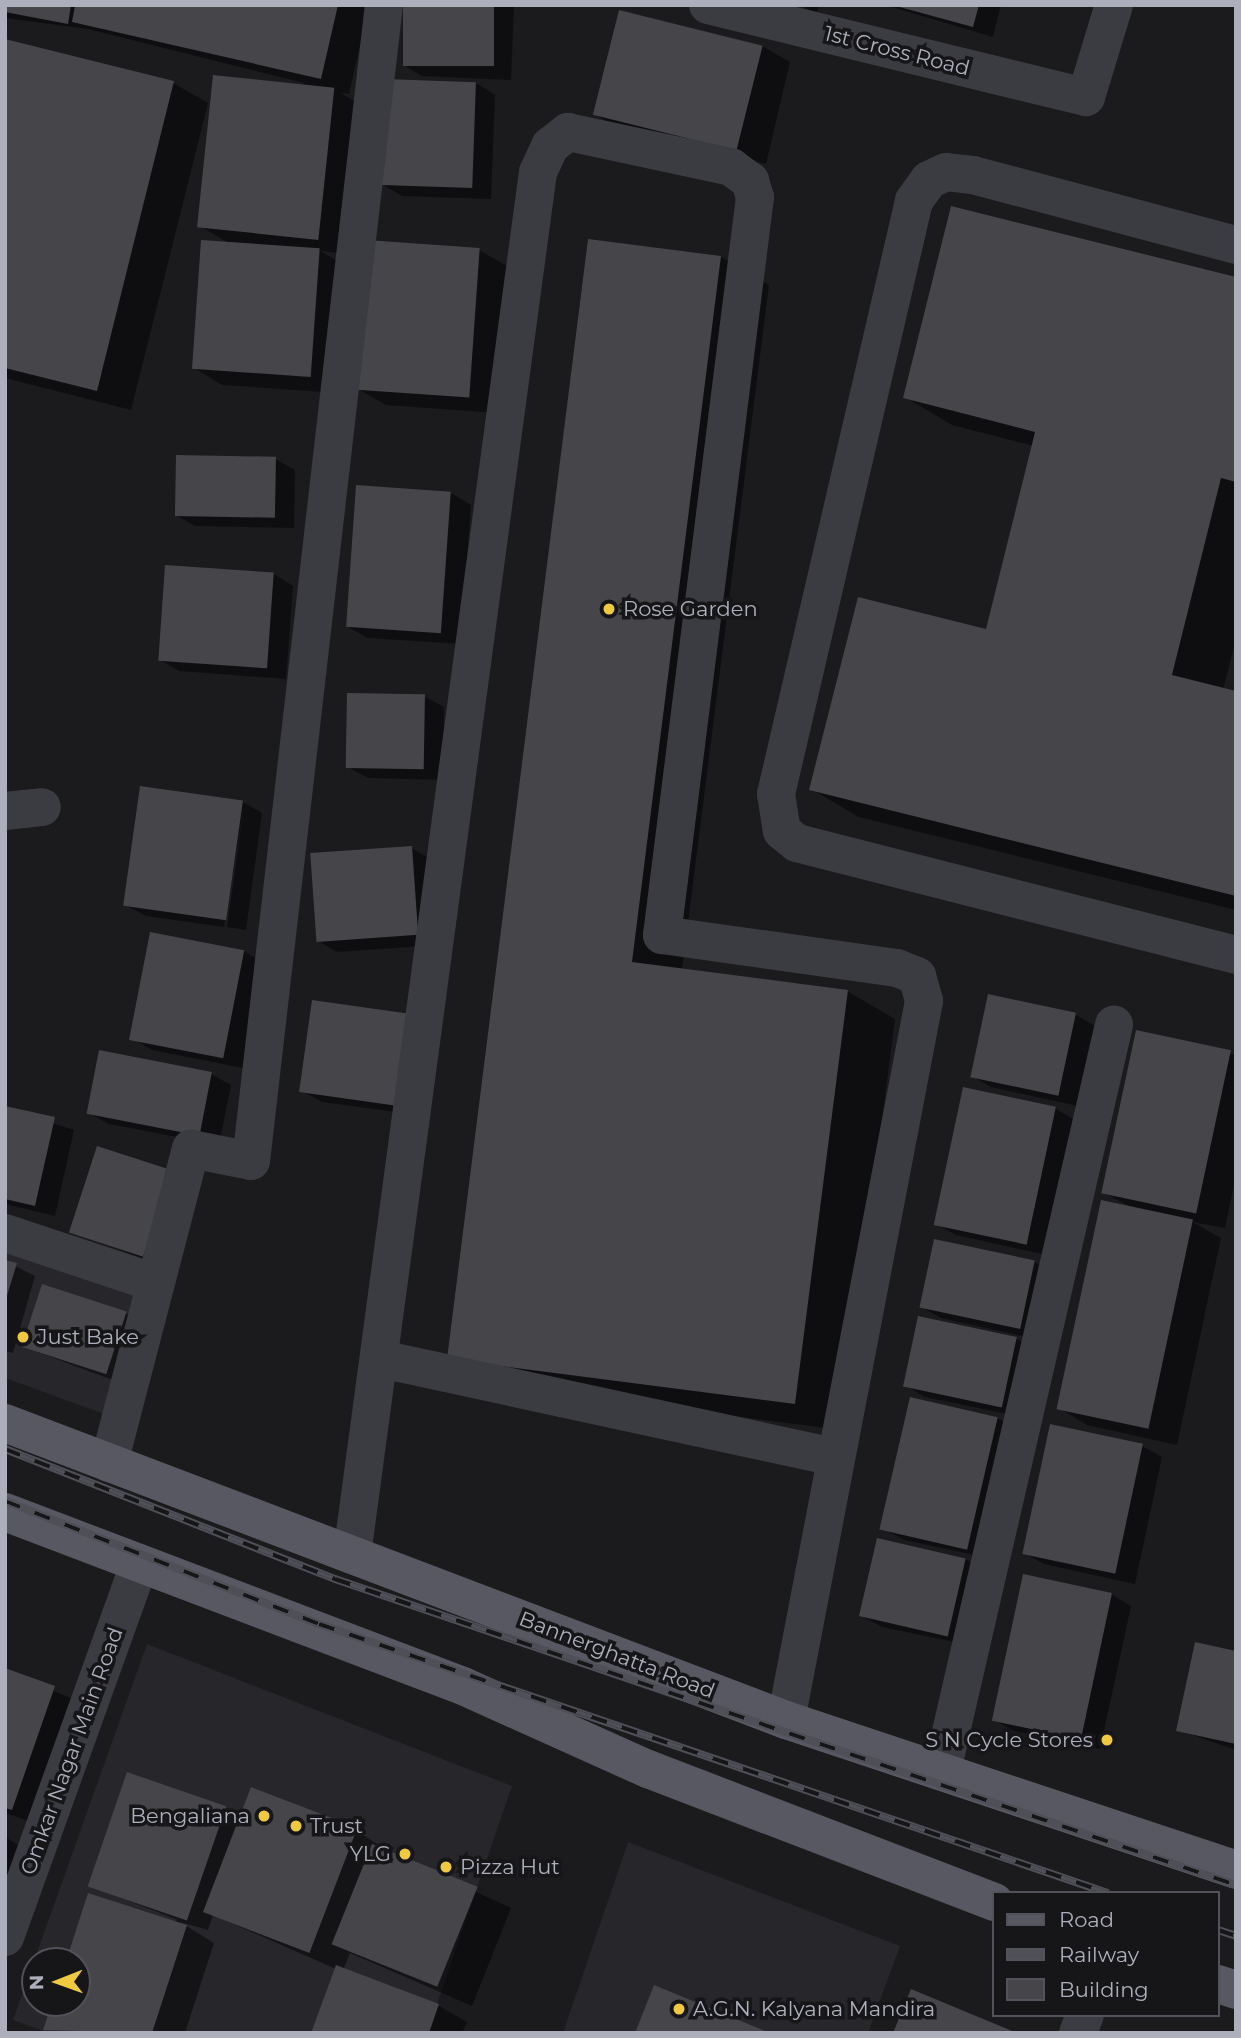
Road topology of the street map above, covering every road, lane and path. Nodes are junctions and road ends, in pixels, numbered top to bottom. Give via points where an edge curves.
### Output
1 (384, 5) edge
2 (708, 5) edge
3 (1114, 5) edge
4 (828, 19) edge
5 (1236, 245) edge
6 (42, 807) dead end
7 (5, 811) edge
8 (1236, 955) edge
9 (1114, 1025) dead end
10 (5, 1233) edge
11 (155, 1283) junction
12 (381, 1359) junction
13 (5, 1423) edge
14 (836, 1457) junction
15 (109, 1462) junction
16 (5, 1512) edge
17 (352, 1555) junction
18 (139, 1565) junction
19 (786, 1720) junction
20 (942, 1771) junction
21 (1236, 1870) edge
22 (992, 1901) edge
23 (5, 1937) edge
24 (1085, 2017) edge
25 (1078, 2033) edge

1 - 11 street via 251,1161 191,1149
2 - 4 street, 1st Cross Road
3 - 4 street, 1st Cross Road via 1086,97
5 - 8 street via 973,175 946,172 929,180 914,201 776,794 782,831 797,843
6 - 7 street
9 - 20 street
10 - 11 street
11 - 15 street
12 - 14 street
12 - 14 street via 537,172 550,146 568,132 731,167 750,181 755,197 662,935 897,968 916,976 923,1001
12 - 17 street
13 - 15 main road, Bannerghatta Road
14 - 19 street
15 - 17 main road, Bannerghatta Road
16 - 18 main road
17 - 19 main road, Bannerghatta Road
18 - 22 main road via 463,1686 648,1769
18 - 23 street, Omkar Nagar Main Road
19 - 20 main road, Bannerghatta Road
20 - 21 main road, Bannerghatta Road
24 - 25 street

